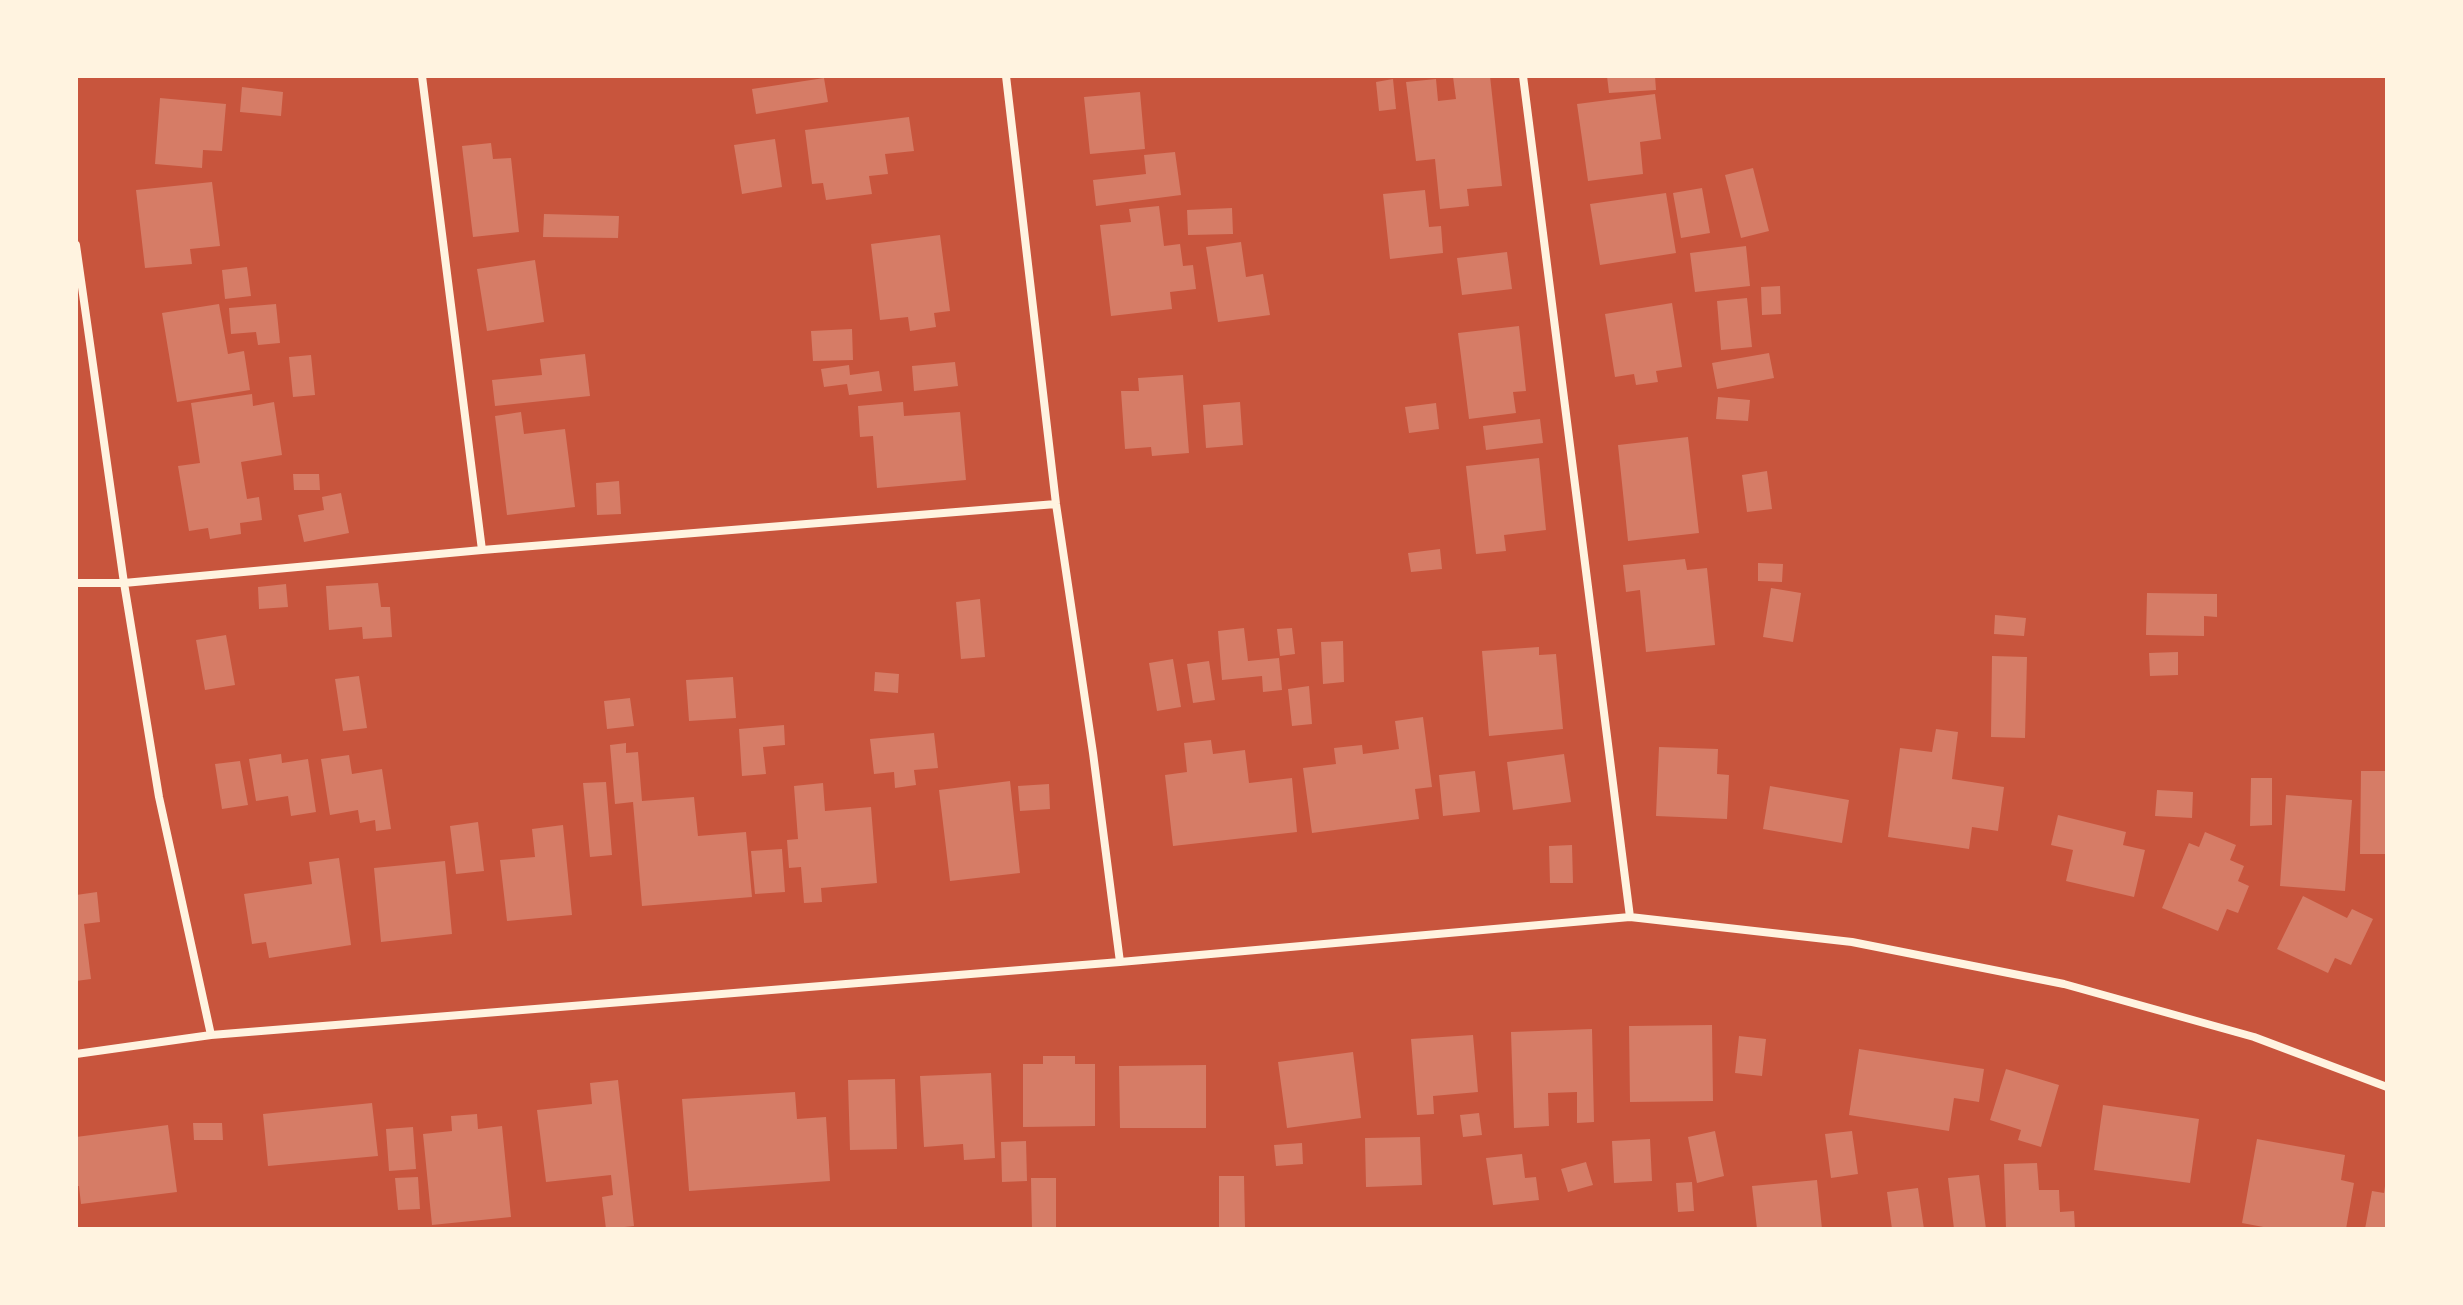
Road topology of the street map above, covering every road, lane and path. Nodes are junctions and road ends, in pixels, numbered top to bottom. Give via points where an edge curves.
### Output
1 (422, 76) edge
2 (1006, 76) edge
3 (1523, 76) edge
4 (76, 245) edge
5 (1056, 504) junction
6 (482, 550) junction
7 (76, 583) edge
8 (124, 583) junction
9 (1630, 917) junction
10 (1120, 962) junction
11 (211, 1035) junction
12 (76, 1054) edge
13 (2387, 1087) edge

1 - 6 street
2 - 5 street
3 - 9 street
4 - 8 street
5 - 6 street
5 - 10 street
6 - 8 street
7 - 8 street
8 - 11 street via 159,797
9 - 10 street
9 - 13 street via 1852,942 2064,984 2254,1037
10 - 11 street
11 - 12 street

